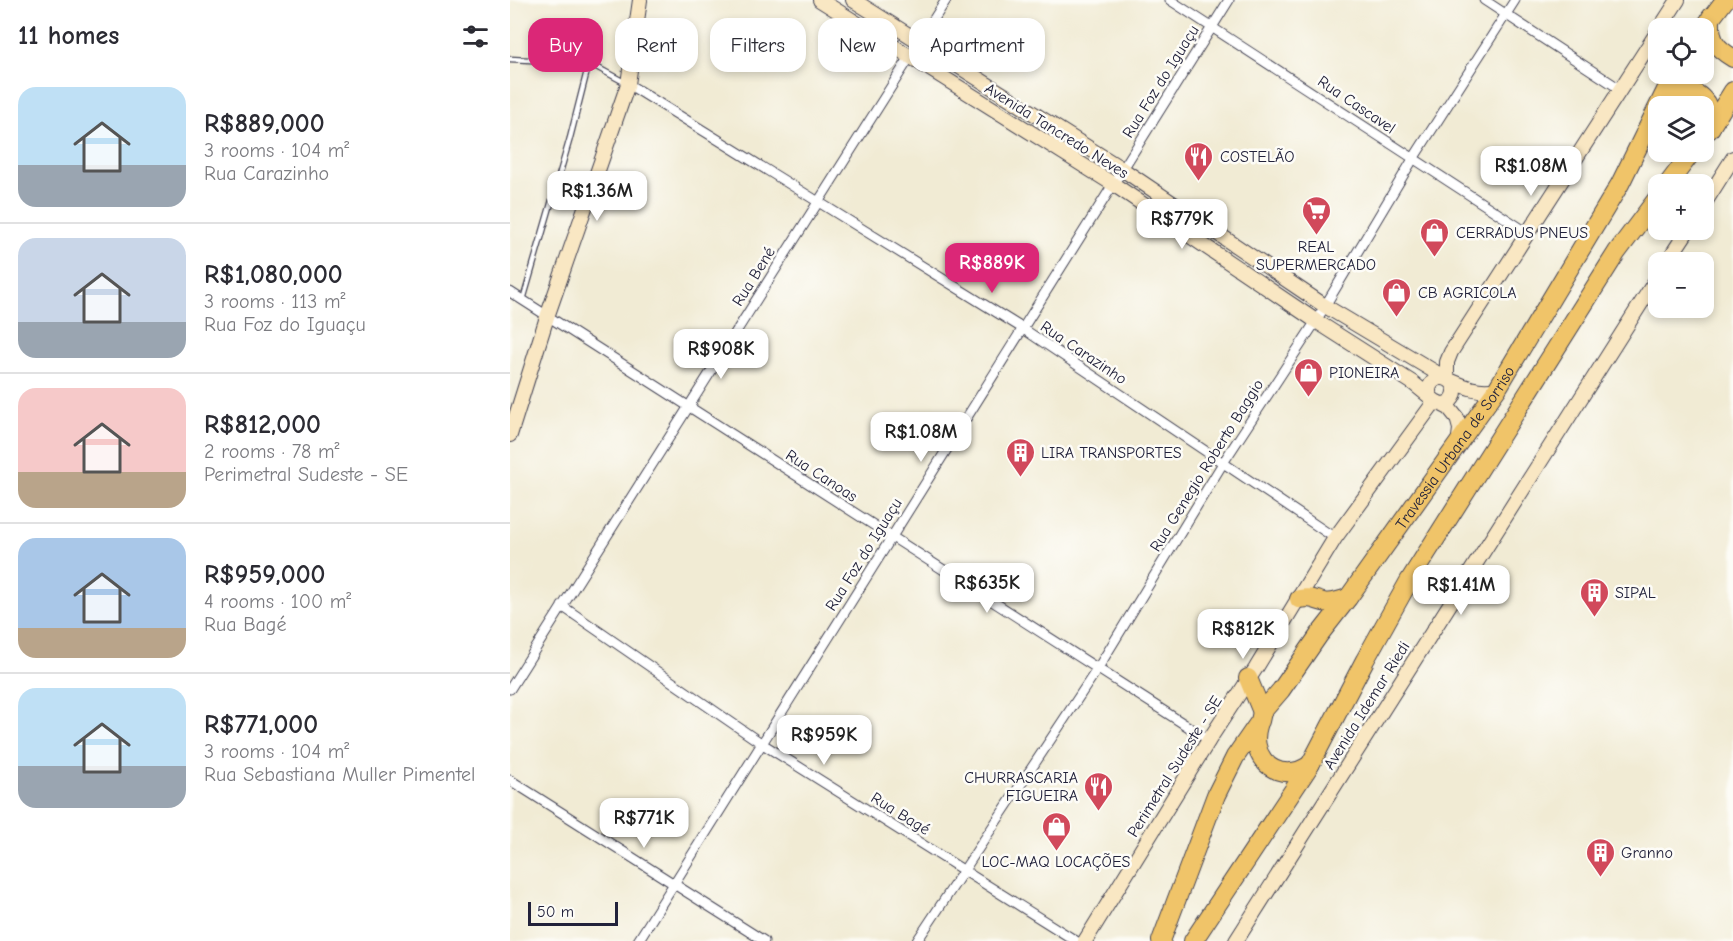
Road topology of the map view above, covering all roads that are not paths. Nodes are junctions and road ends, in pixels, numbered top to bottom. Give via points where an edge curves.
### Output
1 (640, 0) edge
2 (820, 0) edge
3 (853, 0) edge
4 (946, 0) edge
5 (1170, 0) edge
6 (1229, 0) edge
7 (1484, 0) edge
8 (1515, 0) edge
9 (1678, 0) edge
10 (1725, 0) edge
11 (1506, 14) junction
12 (935, 18) edge
13 (1711, 18) edge
14 (1213, 26) junction
15 (909, 34) edge
16 (1714, 42) edge
17 (909, 57) joint
18 (1733, 58) edge
19 (510, 59) edge
20 (528, 60) edge
21 (603, 71) edge
22 (587, 72) edge
23 (933, 72) edge
24 (969, 72) edge
25 (628, 84) junction
26 (1620, 89) junction
27 (1733, 91) edge
28 (1668, 96) edge
29 (1697, 96) edge
30 (1714, 120) edge
31 (1648, 127) edge
32 (1733, 158) edge
33 (1413, 159) junction
34 (1122, 169) junction
35 (1113, 184) junction
36 (1714, 188) edge
37 (818, 202) junction
38 (1648, 211) edge
39 (1528, 232) junction
40 (510, 292) edge
41 (1648, 292) edge
42 (523, 300) junction
43 (1325, 306) junction
44 (547, 317) junction
45 (1316, 321) junction
46 (1022, 328) junction
47 (1447, 379) junction
48 (1497, 389) junction
49 (1435, 401) junction
50 (688, 407) junction
51 (510, 435) edge
52 (1458, 447) junction
53 (1223, 463) junction
54 (891, 537) junction
55 (1335, 538) junction
56 (1348, 598) junction
57 (1299, 599) junction
58 (562, 606) junction
59 (1098, 669) junction
60 (1248, 678) junction
61 (510, 689) edge
62 (1261, 717) junction
63 (1209, 740) junction
64 (761, 743) junction
65 (1310, 765) junction
66 (510, 780) edge
67 (963, 870) junction
68 (673, 883) junction
69 (638, 941) edge
70 (764, 941) edge
71 (917, 941) edge
72 (1076, 941) edge
73 (1085, 941) edge
74 (1161, 941) edge
75 (1193, 941) edge
76 (1236, 941) edge

1 - 25 street
2 - 17 street, Avenida Tancredo Neves
3 - 15 street, Avenida Tancredo Neves
4 - 12 street, Rua Bené
5 - 14 street, Rua Cascavel
6 - 14 street, Rua Foz do Iguaçu
7 - 11 street
8 - 11 street, Rua Genegio Roberto Baggio
9 - 26 street
10 - 13 highway
11 - 26 street
11 - 33 street, Rua Genegio Roberto Baggio
14 - 33 street, Rua Cascavel
14 - 34 street, Rua Foz do Iguaçu
16 - 18 highway
17 - 37 street, Rua Bené
19 - 20 lane
21 - 25 lane
22 - 42 lane
23 - 35 street, Avenida Tancredo Neves
24 - 34 street, Avenida Tancredo Neves
25 - 37 street, Rua Carazinho
25 - 44 street
26 - 39 street
27 - 30 highway
28 - 29 highway via 1679,91
31 - 48 highway, Travessia Urbana de Sorriso via 1620,184
32 - 36 street
33 - 39 street, Rua Cascavel
33 - 43 street, Rua Genegio Roberto Baggio
34 - 35 street, Rua Foz do Iguaçu
34 - 43 street, Avenida Tancredo Neves
35 - 45 street, Avenida Tancredo Neves
35 - 46 street, Rua Foz do Iguaçu
37 - 46 street, Rua Carazinho
37 - 50 street, Rua Bené
38 - 65 highway, Travessia Urbana de Sorriso via 1617,252 1409,581
39 - 47 street via 1451,352
40 - 42 street, Rua Canoas
41 - 76 street, Avenida Idemar Riedi
42 - 44 street, Rua Canoas
43 - 45 street, Rua Genegio Roberto Baggio
43 - 47 street, Avenida Tancredo Neves
44 - 50 street, Rua Canoas
44 - 51 street
45 - 49 street, Avenida Tancredo Neves
45 - 53 street, Rua Genegio Roberto Baggio
46 - 53 street, Rua Carazinho
46 - 54 street, Rua Foz do Iguaçu
47 - 48 street, Avenida Tancredo Neves via 1484,392
47 - 49 street, Perimetral Sudeste - SE via 1454,389 1453,397 1443,404
48 - 52 highway, Travessia Urbana de Sorriso
49 - 52 street, Avenida Tancredo Neves via 1449,408 1457,418
49 - 55 street, Perimetral Sudeste - SE
50 - 54 street, Rua Canoas
50 - 58 street, Rua Bené
52 - 56 highway, Travessia Urbana de Sorriso
53 - 55 street, Rua Carazinho
53 - 59 street, Rua Genegio Roberto Baggio
54 - 59 street, Rua Canoas
54 - 64 street, Rua Foz do Iguaçu
55 - 57 street, Perimetral Sudeste - SE
56 - 57 highway via 1332,603 1308,597
56 - 62 highway, Travessia Urbana de Sorriso
57 - 60 street, Perimetral Sudeste - SE
58 - 61 street, Rua Bené
58 - 64 street, Rua Bagé
59 - 63 street, Rua Canoas
59 - 67 street, Rua Genegio Roberto Baggio
60 - 62 highway
60 - 63 street, Perimetral Sudeste - SE
62 - 65 highway via 1255,736 1257,752 1267,765 1281,772
62 - 74 highway, Travessia Urbana de Sorriso via 1216,795
63 - 73 street, Perimetral Sudeste - SE
64 - 67 street, Rua Bagé
64 - 68 street, Rua Foz do Iguaçu
65 - 75 highway, Travessia Urbana de Sorriso
66 - 68 street
67 - 71 street, Rua Genegio Roberto Baggio
67 - 72 street, Rua Bagé
68 - 69 street, Rua Foz do Iguaçu
68 - 70 street

